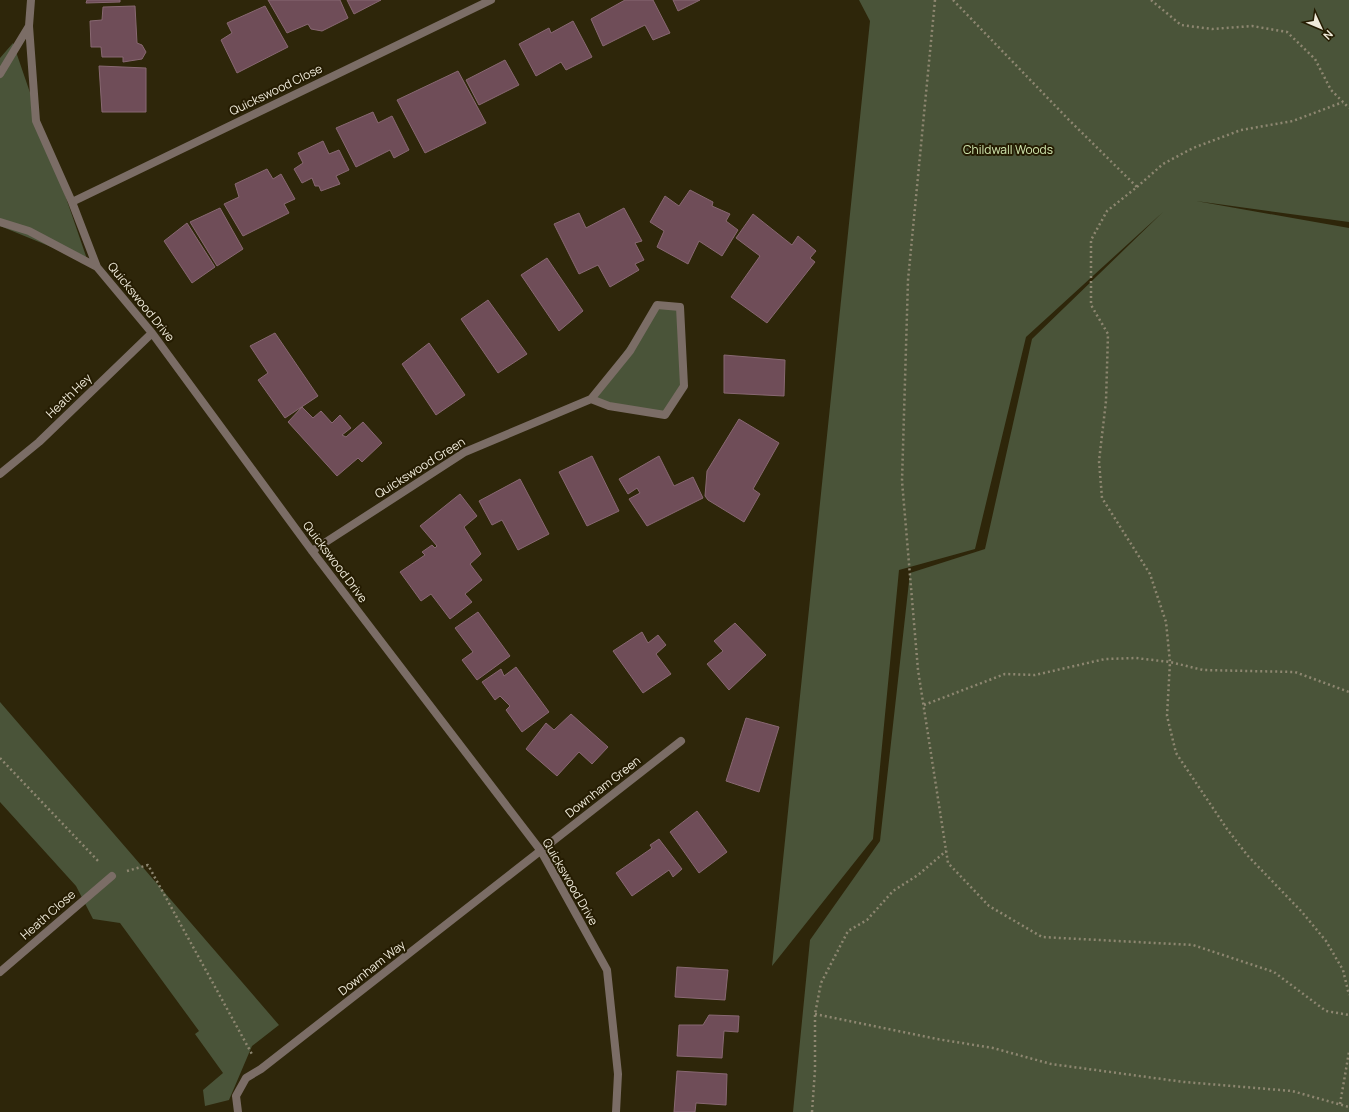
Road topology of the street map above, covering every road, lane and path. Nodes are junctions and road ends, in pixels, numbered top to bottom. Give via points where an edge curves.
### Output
1 (31, 0) edge
2 (490, 0) edge
3 (935, 0) edge
4 (953, 0) edge
5 (1151, 0) edge
6 (29, 26) junction
7 (0, 74) edge
8 (1343, 102) junction
9 (1349, 108) edge
10 (1137, 187) junction
11 (72, 202) junction
12 (0, 222) edge
13 (97, 267) junction
14 (152, 333) junction
15 (592, 399) junction
16 (0, 474) edge
17 (312, 551) junction
18 (1170, 662) junction
19 (1349, 692) edge
20 (924, 705) junction
21 (680, 741) dead end
22 (0, 758) edge
23 (947, 851) junction
24 (540, 852) junction
25 (112, 876) junction
26 (0, 972) edge
27 (1349, 994) edge
28 (815, 1014) junction
29 (1349, 1015) edge
30 (1349, 1052) edge
31 (261, 1069) junction
32 (1340, 1104) junction
33 (1349, 1107) edge
34 (238, 1112) edge
35 (616, 1112) edge
36 (812, 1112) edge

1 - 6 street, Quickswood Drive
2 - 11 street, Quickswood Close
3 - 20 path via 908,280 902,481 918,670
4 - 10 path
5 - 8 path via 1181,25 1212,29 1252,26 1287,32 1315,59 1331,90
6 - 7 street
6 - 11 street, Quickswood Drive via 36,121
8 - 9 path
8 - 10 path via 1293,121 1241,130 1193,148 1163,164
10 - 18 path via 1107,211 1091,240 1090,305 1108,334 1106,401 1099,461 1102,498 1150,574 1166,622
11 - 13 street, Quickswood Drive
12 - 13 street via 29,231
13 - 14 street, Quickswood Drive
14 - 16 street, Heath Hey via 39,442
14 - 17 street, Quickswood Drive
15 - 15 street, Quickswood Green via 609,406 665,416 684,386 680,307 657,306 630,350
15 - 17 street, Quickswood Green via 465,452
17 - 24 street, Quickswood Drive
18 - 19 path via 1203,670 1295,672
18 - 20 path via 1136,658 1105,659 1035,675 1006,674
18 - 27 path via 1167,716 1176,754 1248,856 1326,941 1343,970
20 - 23 path
21 - 24 street, Downham Green
22 - 25 path
23 - 28 path via 918,875 893,891 867,920 848,931 821,983
23 - 29 path via 948,863 989,906 1042,937 1193,945 1274,972 1326,1011
24 - 31 street, Downham Way
24 - 35 street, Quickswood Drive via 607,970 618,1074
25 - 26 street, Heath Close
25 - 31 path via 148,865
28 - 32 path via 992,1048 1051,1064 1184,1082 1292,1091
28 - 36 path
30 - 32 path
31 - 34 street, Downham Way via 246,1078 236,1096
32 - 33 path

